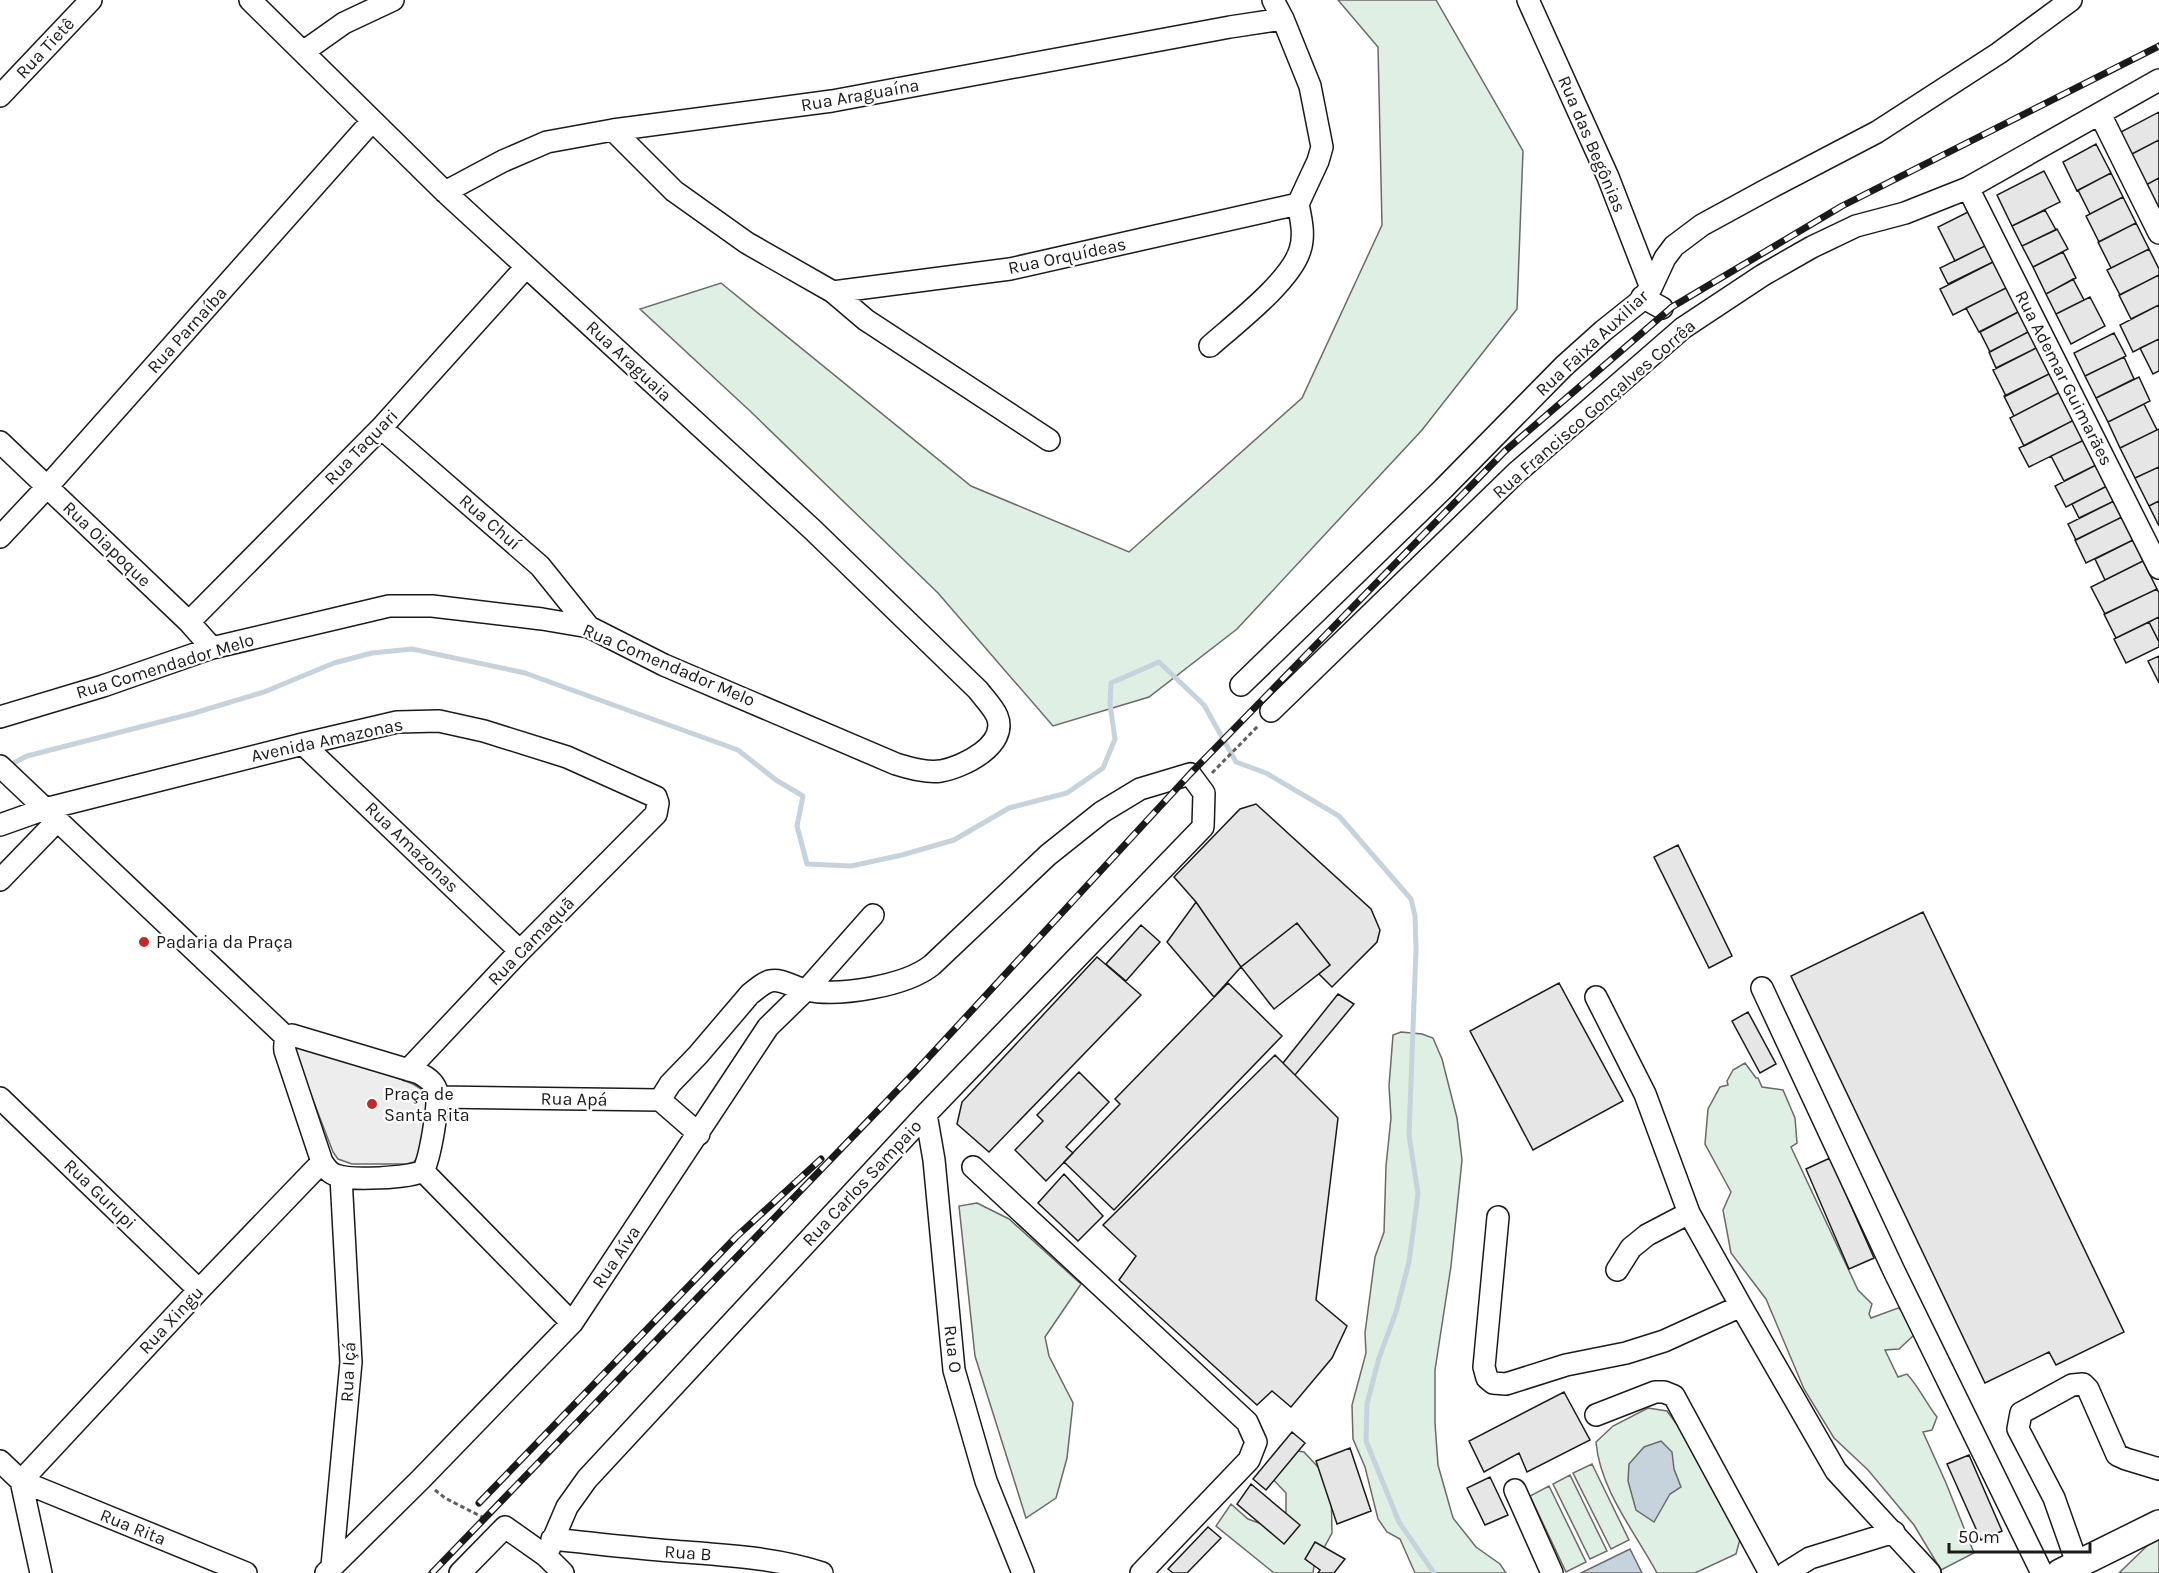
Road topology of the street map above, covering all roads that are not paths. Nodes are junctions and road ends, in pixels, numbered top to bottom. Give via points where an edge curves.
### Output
1 (91, 0) edge
2 (250, 0) edge
3 (393, 0) edge
4 (1273, 0) edge
5 (1528, 0) edge
6 (2072, 0) edge
7 (1283, 19) junction
8 (303, 52) junction
9 (2159, 80) edge
10 (0, 96) edge
11 (2100, 114) junction
12 (372, 121) junction
13 (613, 130) junction
14 (1968, 188) junction
15 (445, 192) junction
16 (1298, 204) junction
17 (2159, 233) edge
18 (526, 267) junction
19 (833, 292) junction
20 (1647, 293) junction
21 (1662, 308) dead end
22 (1210, 346) dead end
23 (381, 428) junction
24 (1049, 440) dead end
25 (0, 442) edge
26 (47, 487) junction
27 (0, 537) edge
28 (2159, 568) edge
29 (189, 622) junction
30 (589, 627) junction
31 (212, 648) junction
32 (1241, 685) dead end
33 (1271, 711) dead end
34 (0, 717) edge
35 (999, 727) joint
36 (303, 744) junction
37 (0, 766) edge
38 (44, 808) junction
39 (656, 814) joint
40 (0, 825) edge
41 (0, 880) edge
42 (873, 915) dead end
43 (520, 951) junction
44 (1762, 988) dead end
45 (805, 990) junction
46 (1596, 997) dead end
47 (287, 1038) junction
48 (408, 1070) junction
49 (437, 1097) junction
50 (0, 1098) edge
51 (660, 1100) junction
52 (926, 1114) junction
53 (699, 1134) junction
54 (322, 1162) junction
55 (973, 1167) dead end
56 (423, 1171) junction
57 (341, 1177) junction
58 (1689, 1213) junction
59 (1498, 1217) dead end
60 (1617, 1269) dead end
61 (199, 1290) junction
62 (1741, 1306) junction
63 (572, 1323) junction
64 (1596, 1415) dead end
65 (0, 1461) edge
66 (2159, 1469) edge
67 (21, 1481) junction
68 (1515, 1490) dead end
69 (2159, 1524) edge
70 (1894, 1532) junction
71 (549, 1548) junction
72 (2068, 1568) edge
73 (329, 1569) edge
74 (41, 1573) edge
75 (246, 1573) edge
76 (460, 1573) edge
77 (563, 1573) edge
78 (822, 1573) edge
79 (1023, 1573) edge
80 (1141, 1573) edge
81 (1552, 1573) edge
82 (1770, 1573) edge
83 (1786, 1573) edge
84 (1930, 1573) edge
85 (2042, 1573) edge

1 - 10 street, Rua Tietê
2 - 8 street, Rua Araguaia
3 - 8 street via 345,23
4 - 7 street
5 - 20 street, Rua das Begônias via 1608,177
6 - 20 street, Rua Faixa Auxiliar via 1877,132 1702,225 1674,246
7 - 13 street, Rua Araguaína via 832,101
7 - 16 street via 1310,86 1322,147
8 - 12 street, Rua Araguaia
9 - 11 street, Rua Francisco Gonçalves Corrêa
11 - 14 street, Rua Francisco Gonçalves Corrêa
11 - 17 street
12 - 15 street, Rua Araguaia
12 - 26 street, Rua Parnaíba
13 - 15 street, Rua Araguaína via 547,142
13 - 19 street via 674,191 747,243
14 - 28 street, Rua Ademar Guimarães
14 - 33 street, Rua Francisco Gonçalves Corrêa via 1905,213 1856,226 1812,247 1683,328 1516,473
15 - 18 street, Rua Araguaia
16 - 19 street, Rua Orquídeas via 1010,269
16 - 22 street via 1302,237 1295,262 1281,281
18 - 23 street, Rua Taquari
18 - 35 street, Rua Araguaia via 813,530 978,690 997,716
19 - 24 street via 866,320
20 - 21 street
20 - 32 street, Rua Faixa Auxiliar via 1564,366
23 - 29 street, Rua Taquari
23 - 30 street, Rua Chuí via 540,566
25 - 26 street, Rua Oiapoque
26 - 27 street, Rua Parnaíba
26 - 29 street, Rua Oiapoque
29 - 31 street, Rua Oiapoque
30 - 31 street, Rua Comendador Melo via 432,606 389,606
30 - 35 street, Rua Comendador Melo via 664,665 917,770 940,771 962,764 981,754 996,739
31 - 34 street, Rua Comendador Melo
36 - 38 street, Avenida Amazonas
36 - 39 street, Avenida Amazonas via 396,722 439,721 567,757 656,797
36 - 43 street, Rua Amazonas
37 - 38 street
38 - 40 street, Avenida Amazonas
38 - 41 street
38 - 47 street
39 - 43 street, Rua Camaquã
42 - 45 street, Rua Aíva
43 - 48 street, Rua Camaquã
44 - 85 street via 1894,1271
45 - 51 street via 775,981 760,986 670,1084
45 - 52 street, Rua Carlos Sampaio via 860,989 891,984 923,972 1048,855 1102,812 1140,789 1190,774 1204,793 1203,827
45 - 53 street, Rua Aíva via 768,1027
46 - 58 street via 1645,1094
47 - 48 street via 297,1035
47 - 54 street via 285,1051
48 - 49 street via 429,1079
49 - 51 street, Rua Apá
49 - 56 street via 430,1152
50 - 61 street, Rua Gurupi
51 - 53 street
52 - 71 street, Rua Carlos Sampaio via 587,1479 567,1507
52 - 79 street, Rua O via 954,1370 986,1481
53 - 63 street, Rua Aíva
54 - 57 street via 329,1172
54 - 61 street, Rua Xingu
55 - 80 street via 1247,1422 1256,1442 1250,1460
56 - 57 street via 411,1175
56 - 63 street
57 - 73 street, Rua Içá via 351,1362
58 - 60 street via 1647,1235 1631,1248
58 - 62 street
59 - 62 street via 1484,1367 1493,1383 1506,1384 1665,1341
61 - 67 street, Rua Xingu
62 - 70 street via 1836,1471
63 - 73 street, Rua Aíva
64 - 82 street via 1655,1392 1674,1396
65 - 67 street
66 - 72 street via 2116,1455 2083,1384 2073,1385 2021,1413 2018,1429 2054,1498
67 - 74 street
67 - 75 street, Rua Rita
68 - 81 street
69 - 72 main road
70 - 83 street via 1810,1558
70 - 84 street
71 - 76 street via 505,1527
71 - 77 street
71 - 78 street, Rua B via 642,1549 752,1558

